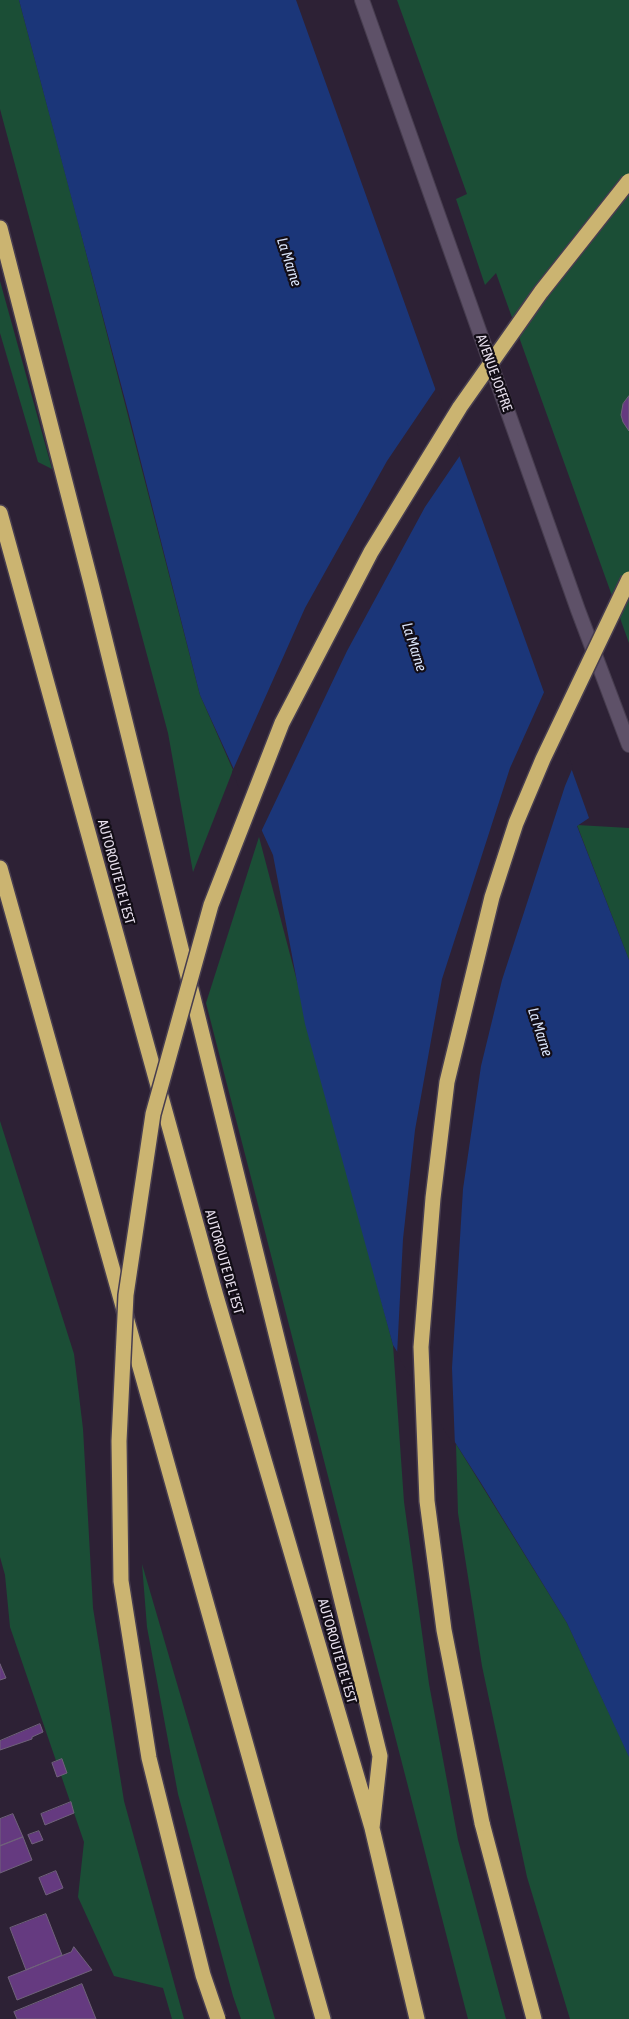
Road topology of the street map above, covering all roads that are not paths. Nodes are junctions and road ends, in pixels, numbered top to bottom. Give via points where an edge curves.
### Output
1 (362, 0) edge
2 (629, 181) edge
3 (0, 228) edge
4 (0, 513) edge
5 (629, 579) edge
6 (629, 745) edge
7 (0, 868) edge
8 (372, 1828) junction
9 (218, 2019) edge
10 (323, 2019) edge
11 (417, 2019) edge
12 (534, 2019) edge

1 - 6 street, AVENUE JOFFRE
2 - 9 highway, bridge via 541,292 460,407 371,552 282,723 211,905 153,1114 126,1295 118,1441 121,1581 149,1758 203,1976
3 - 8 highway via 92,587 380,1756
4 - 8 highway, AUTOROUTE DE L’EST via 216,1296
5 - 12 highway, bridge via 543,759 516,823 492,897 447,1082 432,1198 421,1347 427,1501 444,1630 482,1824
7 - 10 highway
8 - 11 highway, AUTOROUTE DE L’EST

